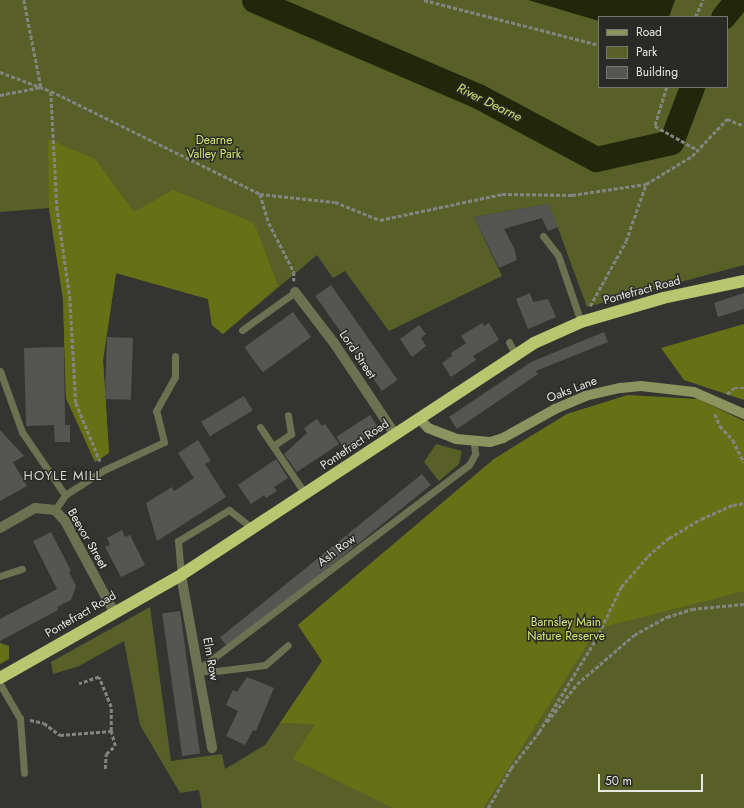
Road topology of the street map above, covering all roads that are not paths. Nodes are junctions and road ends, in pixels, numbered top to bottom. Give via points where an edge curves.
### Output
1 (543, 236) dead end
2 (744, 281) edge
3 (295, 292) joint
4 (580, 322) junction
5 (242, 330) dead end
6 (509, 342) dead end
7 (515, 354) junction
8 (176, 356) dead end
9 (0, 371) edge
10 (744, 414) edge
11 (288, 415) dead end
12 (419, 418) junction
13 (260, 426) dead end
14 (395, 434) junction
15 (474, 442) junction
16 (273, 446) junction
17 (65, 495) junction
18 (306, 495) junction
19 (55, 510) junction
20 (0, 528) edge
21 (253, 529) junction
22 (22, 569) dead end
23 (181, 575) junction
24 (0, 576) edge
25 (114, 612) junction
26 (288, 645) dead end
27 (199, 669) junction
28 (0, 678) edge
29 (0, 684) edge
30 (212, 748) dead end
31 (24, 773) dead end

1 - 4 lane via 558,255
2 - 4 highway, Pontefract Road via 663,298
3 - 5 lane
3 - 14 street, Lord Street via 334,343
4 - 7 highway, Pontefract Road
6 - 7 lane
7 - 12 highway, Pontefract Road
8 - 17 lane via 175,377 156,411 164,442 104,470
9 - 17 lane via 22,432
10 - 15 street, Oaks Lane via 694,392 641,386 621,388 579,399 504,438 490,442
11 - 16 lane via 291,434
12 - 14 highway, Pontefract Road
12 - 15 street, Oaks Lane via 428,428 440,434
13 - 16 lane
14 - 18 highway, Pontefract Road
15 - 27 lane, Ash Row via 475,454 469,465
16 - 18 lane
17 - 19 lane
18 - 21 highway, Pontefract Road
19 - 20 street, Beevor Street via 35,508
19 - 25 street, Beevor Street via 65,521
21 - 23 highway, Pontefract Road
21 - 23 lane via 229,510 178,541
22 - 24 lane
23 - 25 highway, Pontefract Road
23 - 27 street, Elm Row
25 - 28 highway, Pontefract Road
26 - 27 lane via 265,665 208,672
27 - 30 street, Elm Row
29 - 31 lane via 20,718

